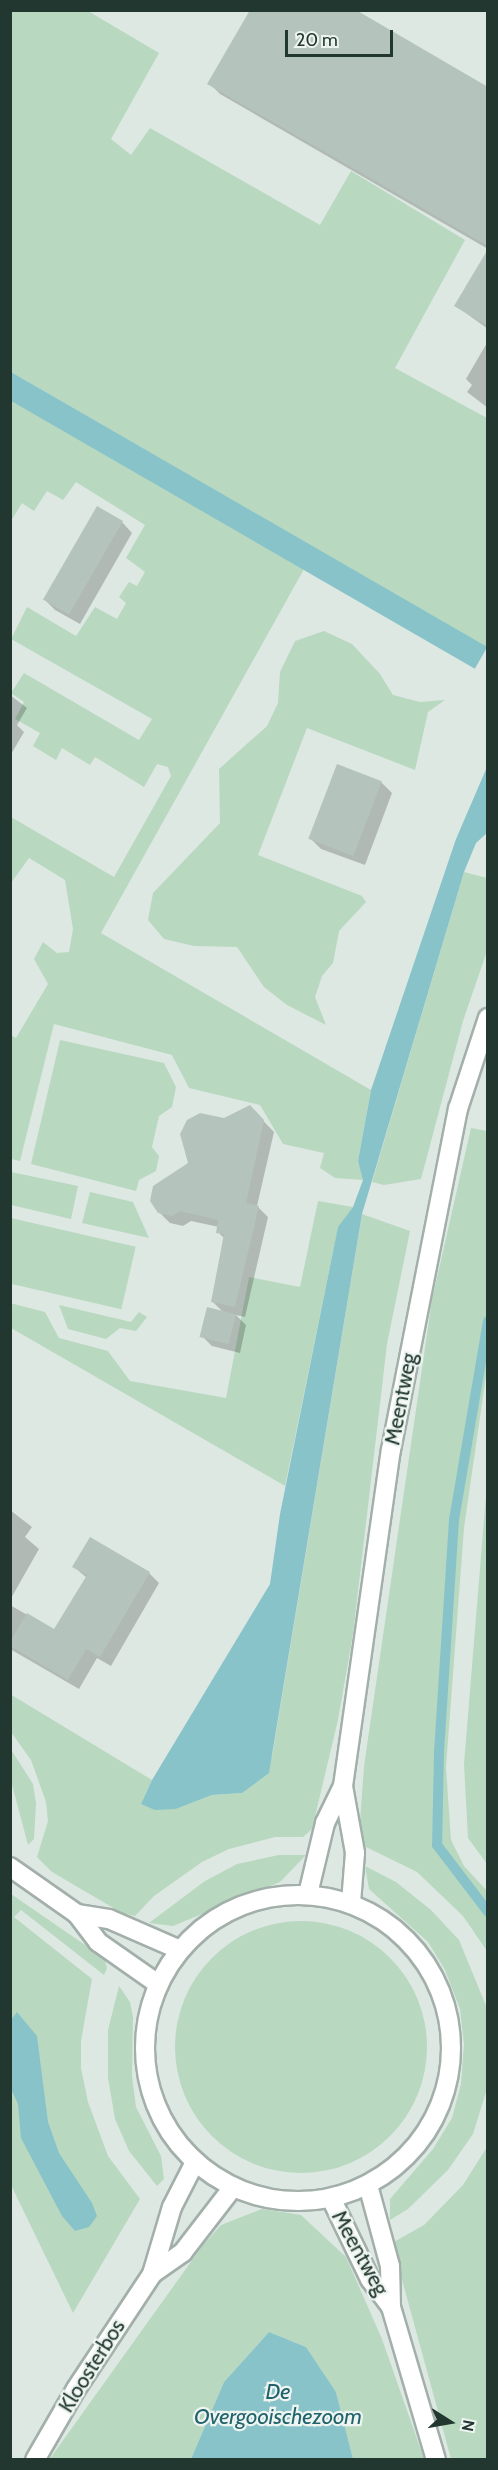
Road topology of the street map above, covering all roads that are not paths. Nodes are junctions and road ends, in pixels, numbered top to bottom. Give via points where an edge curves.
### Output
1 (488, 1018) edge
2 (343, 1786) junction
3 (10, 1867) edge
4 (308, 1894) junction
5 (351, 1903) junction
6 (77, 1914) junction
7 (180, 1950) junction
8 (158, 1984) junction
9 (195, 2162) junction
10 (368, 2185) junction
11 (233, 2187) junction
12 (331, 2198) junction
13 (152, 2274) junction
14 (390, 2307) junction
15 (35, 2460) edge
16 (436, 2460) edge

1 - 2 street, Meentweg via 458,1109 391,1450
2 - 4 street, Meentweg via 325,1823
2 - 5 street, Meentweg via 355,1853
3 - 6 street
4 - 5 street
4 - 7 street via 271,1896 237,1907 205,1925
5 - 10 street via 383,1919 411,1942 431,1971 445,2004 452,2039 449,2074 440,2108 422,2139 397,2165
6 - 7 street via 110,1920
6 - 8 street via 98,1942
7 - 8 street
8 - 9 street via 148,2015 148,2079 158,2110 174,2138
9 - 11 street
9 - 13 street, Kloosterbos via 172,2207
10 - 12 street
10 - 14 street, Meentweg via 390,2266
11 - 12 street via 281,2201
11 - 13 street, Kloosterbos via 183,2252
12 - 14 street, Meentweg via 370,2279
13 - 15 street, Kloosterbos via 82,2379
14 - 16 street, Meentweg

